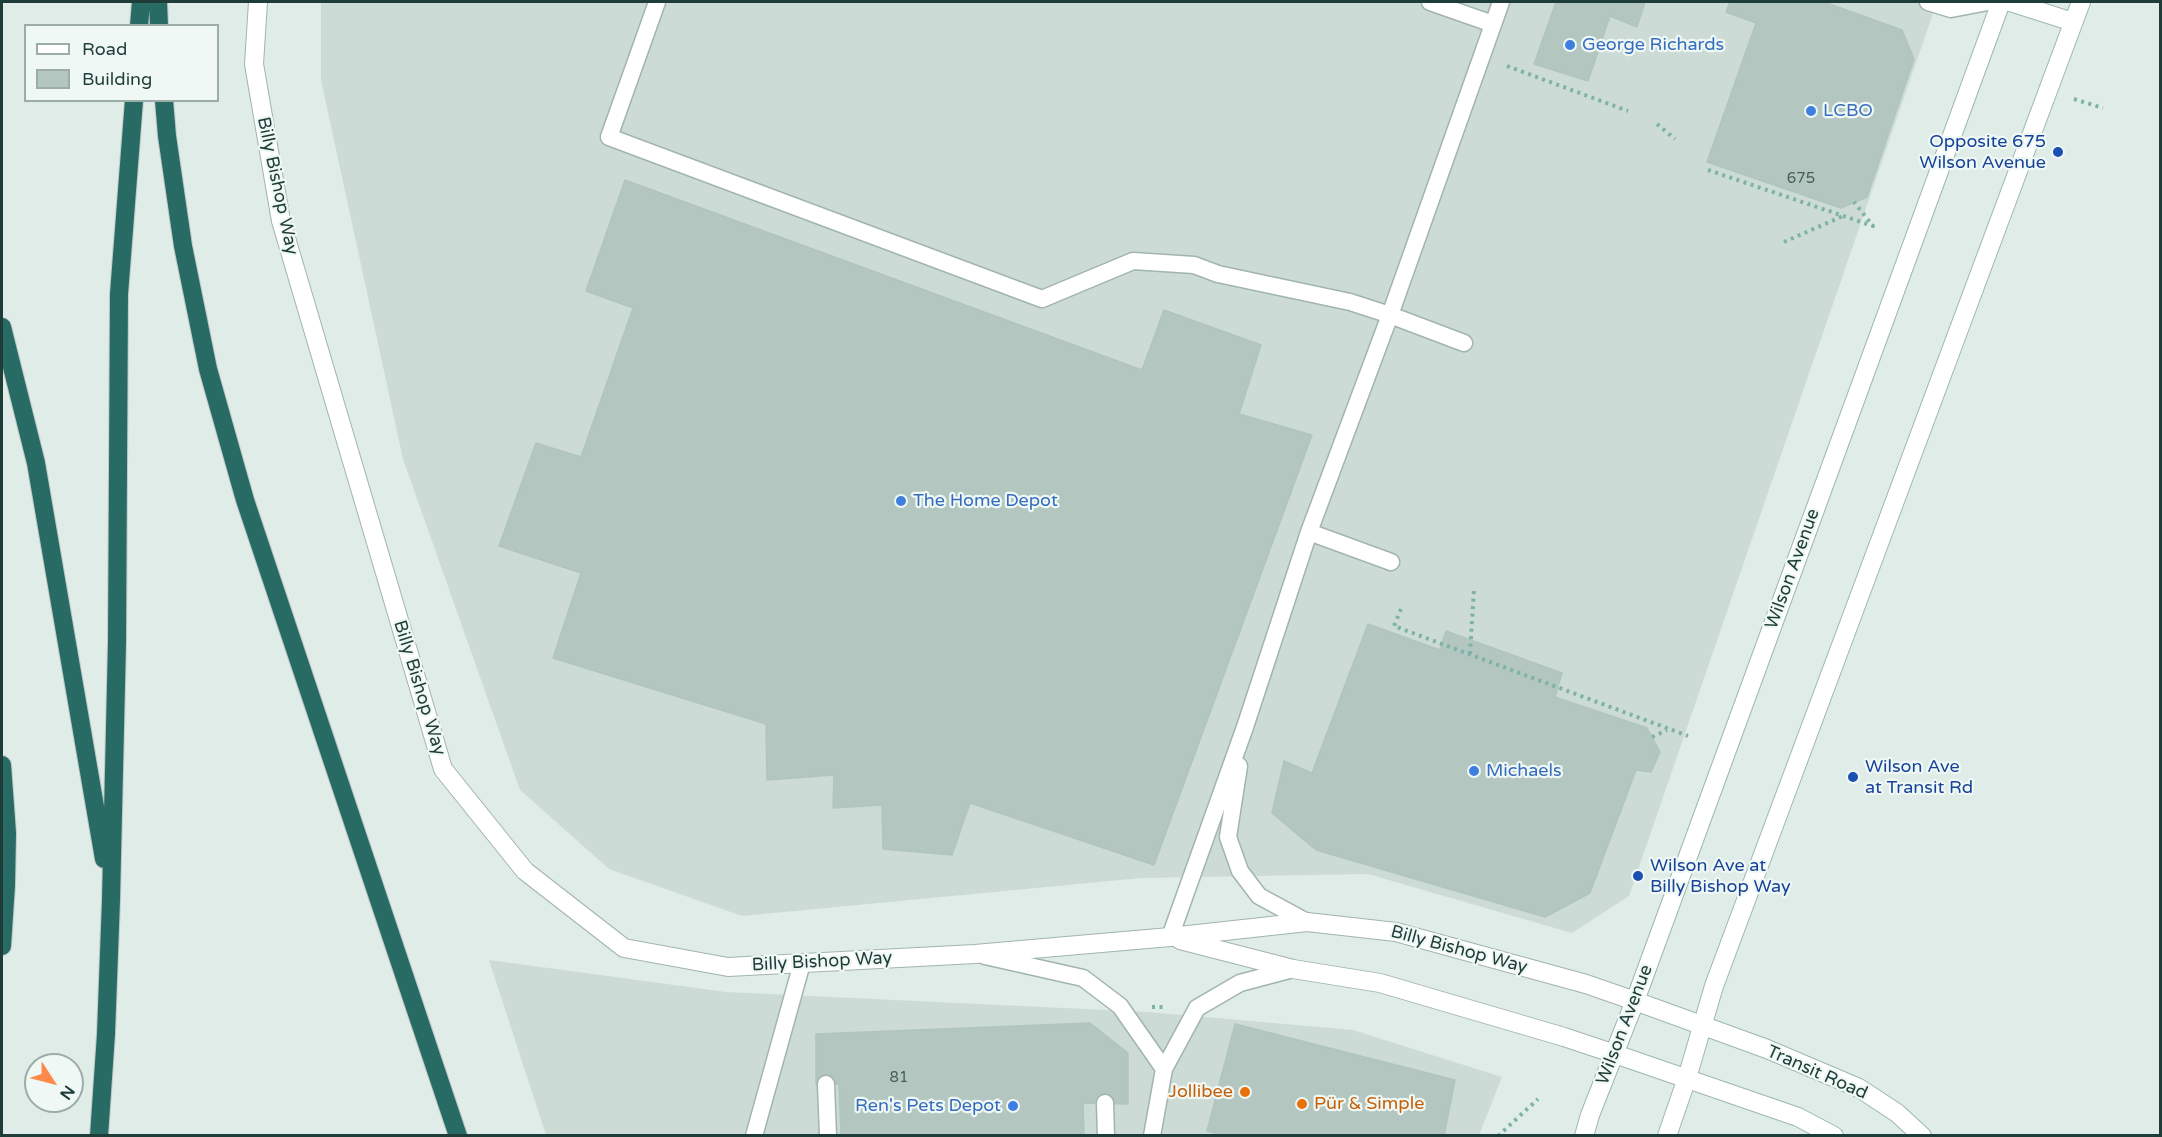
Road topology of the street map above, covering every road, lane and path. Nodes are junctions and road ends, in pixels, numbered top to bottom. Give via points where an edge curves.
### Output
1 (141, 2) edge
2 (158, 2) edge
3 (258, 2) edge
4 (657, 2) edge
5 (1430, 2) edge
6 (1501, 2) edge
7 (1928, 2) edge
8 (1988, 2) edge
9 (2001, 2) edge
10 (2010, 2) edge
11 (2081, 2) edge
12 (2073, 22) junction
13 (140, 24) edge
14 (159, 24) edge
15 (1493, 24) junction
16 (1507, 66) dead end
17 (134, 102) edge
18 (165, 102) edge
19 (2103, 108) dead end
20 (2070, 109) dead end
21 (1628, 111) dead end
22 (1657, 124) dead end
23 (1675, 139) dead end
24 (1708, 170) dead end
25 (1854, 202) dead end
26 (1843, 216) junction
27 (1784, 242) dead end
28 (1390, 315) junction
29 (2, 327) edge
30 (1464, 344) dead end
31 (1309, 532) junction
32 (1391, 562) dead end
33 (1474, 589) dead end
34 (1401, 609) dead end
35 (1470, 654) junction
36 (1245, 727) junction
37 (1667, 729) junction
38 (1688, 736) dead end
39 (1652, 737) dead end
40 (2, 765) edge
41 (111, 900) junction
42 (1307, 922) junction
43 (1170, 938) junction
44 (2, 946) edge
45 (975, 954) junction
46 (802, 963) junction
47 (1293, 969) junction
48 (1635, 1001) junction
49 (1704, 1025) junction
50 (1616, 1054) junction
51 (1164, 1069) junction
52 (1687, 1078) junction
53 (826, 1084) dead end
54 (1538, 1099) dead end
55 (1105, 1103) dead end
56 (99, 1136) edge
57 (458, 1136) edge
58 (754, 1136) edge
59 (828, 1136) edge
60 (1106, 1136) edge
61 (1152, 1136) edge
62 (1498, 1136) edge
63 (1584, 1136) edge
64 (1667, 1136) edge
65 (1834, 1136) edge
66 (1922, 1136) edge

1 - 13 highway
2 - 14 highway
3 - 46 street, Billy Bishop Way via 254,64 281,221 443,769 525,871 624,948 728,967
4 - 28 lane via 609,137 1042,299 1132,261 1194,266
5 - 15 lane
6 - 15 lane
7 - 8 lane via 1951,9
9 - 48 street, Wilson Avenue
10 - 12 street
11 - 12 street
12 - 49 street via 1714,986
15 - 28 lane
16 - 21 path
17 - 41 highway via 119,294
18 - 57 highway via 183,246 208,369 245,500
19 - 20 path via 2074,98
22 - 23 path
24 - 26 path
25 - 26 path via 1873,226
26 - 27 path
28 - 30 lane
28 - 31 lane
29 - 41 highway via 36,463
31 - 32 lane
31 - 36 lane
33 - 35 path
34 - 35 path via 1394,626
35 - 37 path
36 - 42 lane via 1228,837 1240,871 1258,896
36 - 43 lane
37 - 38 path
37 - 39 path
40 - 44 highway via 7,833
41 - 56 highway
42 - 43 street, Billy Bishop Way
42 - 48 street, Billy Bishop Way via 1396,932
43 - 45 street, Billy Bishop Way
43 - 47 street, Billy Bishop Way
45 - 46 street, Billy Bishop Way
45 - 51 lane via 1083,978 1120,1006
46 - 58 lane
47 - 50 street, Billy Bishop Way via 1380,983
47 - 51 lane via 1240,982 1197,1008
48 - 49 street, Billy Bishop Way
48 - 50 street, Wilson Avenue
49 - 52 street
49 - 66 street, Transit Road via 1858,1088 1897,1113
50 - 52 street, Billy Bishop Way
50 - 63 street, Wilson Avenue
51 - 61 lane
52 - 64 street
52 - 65 street via 1798,1117
53 - 59 lane
54 - 62 path
55 - 60 lane

